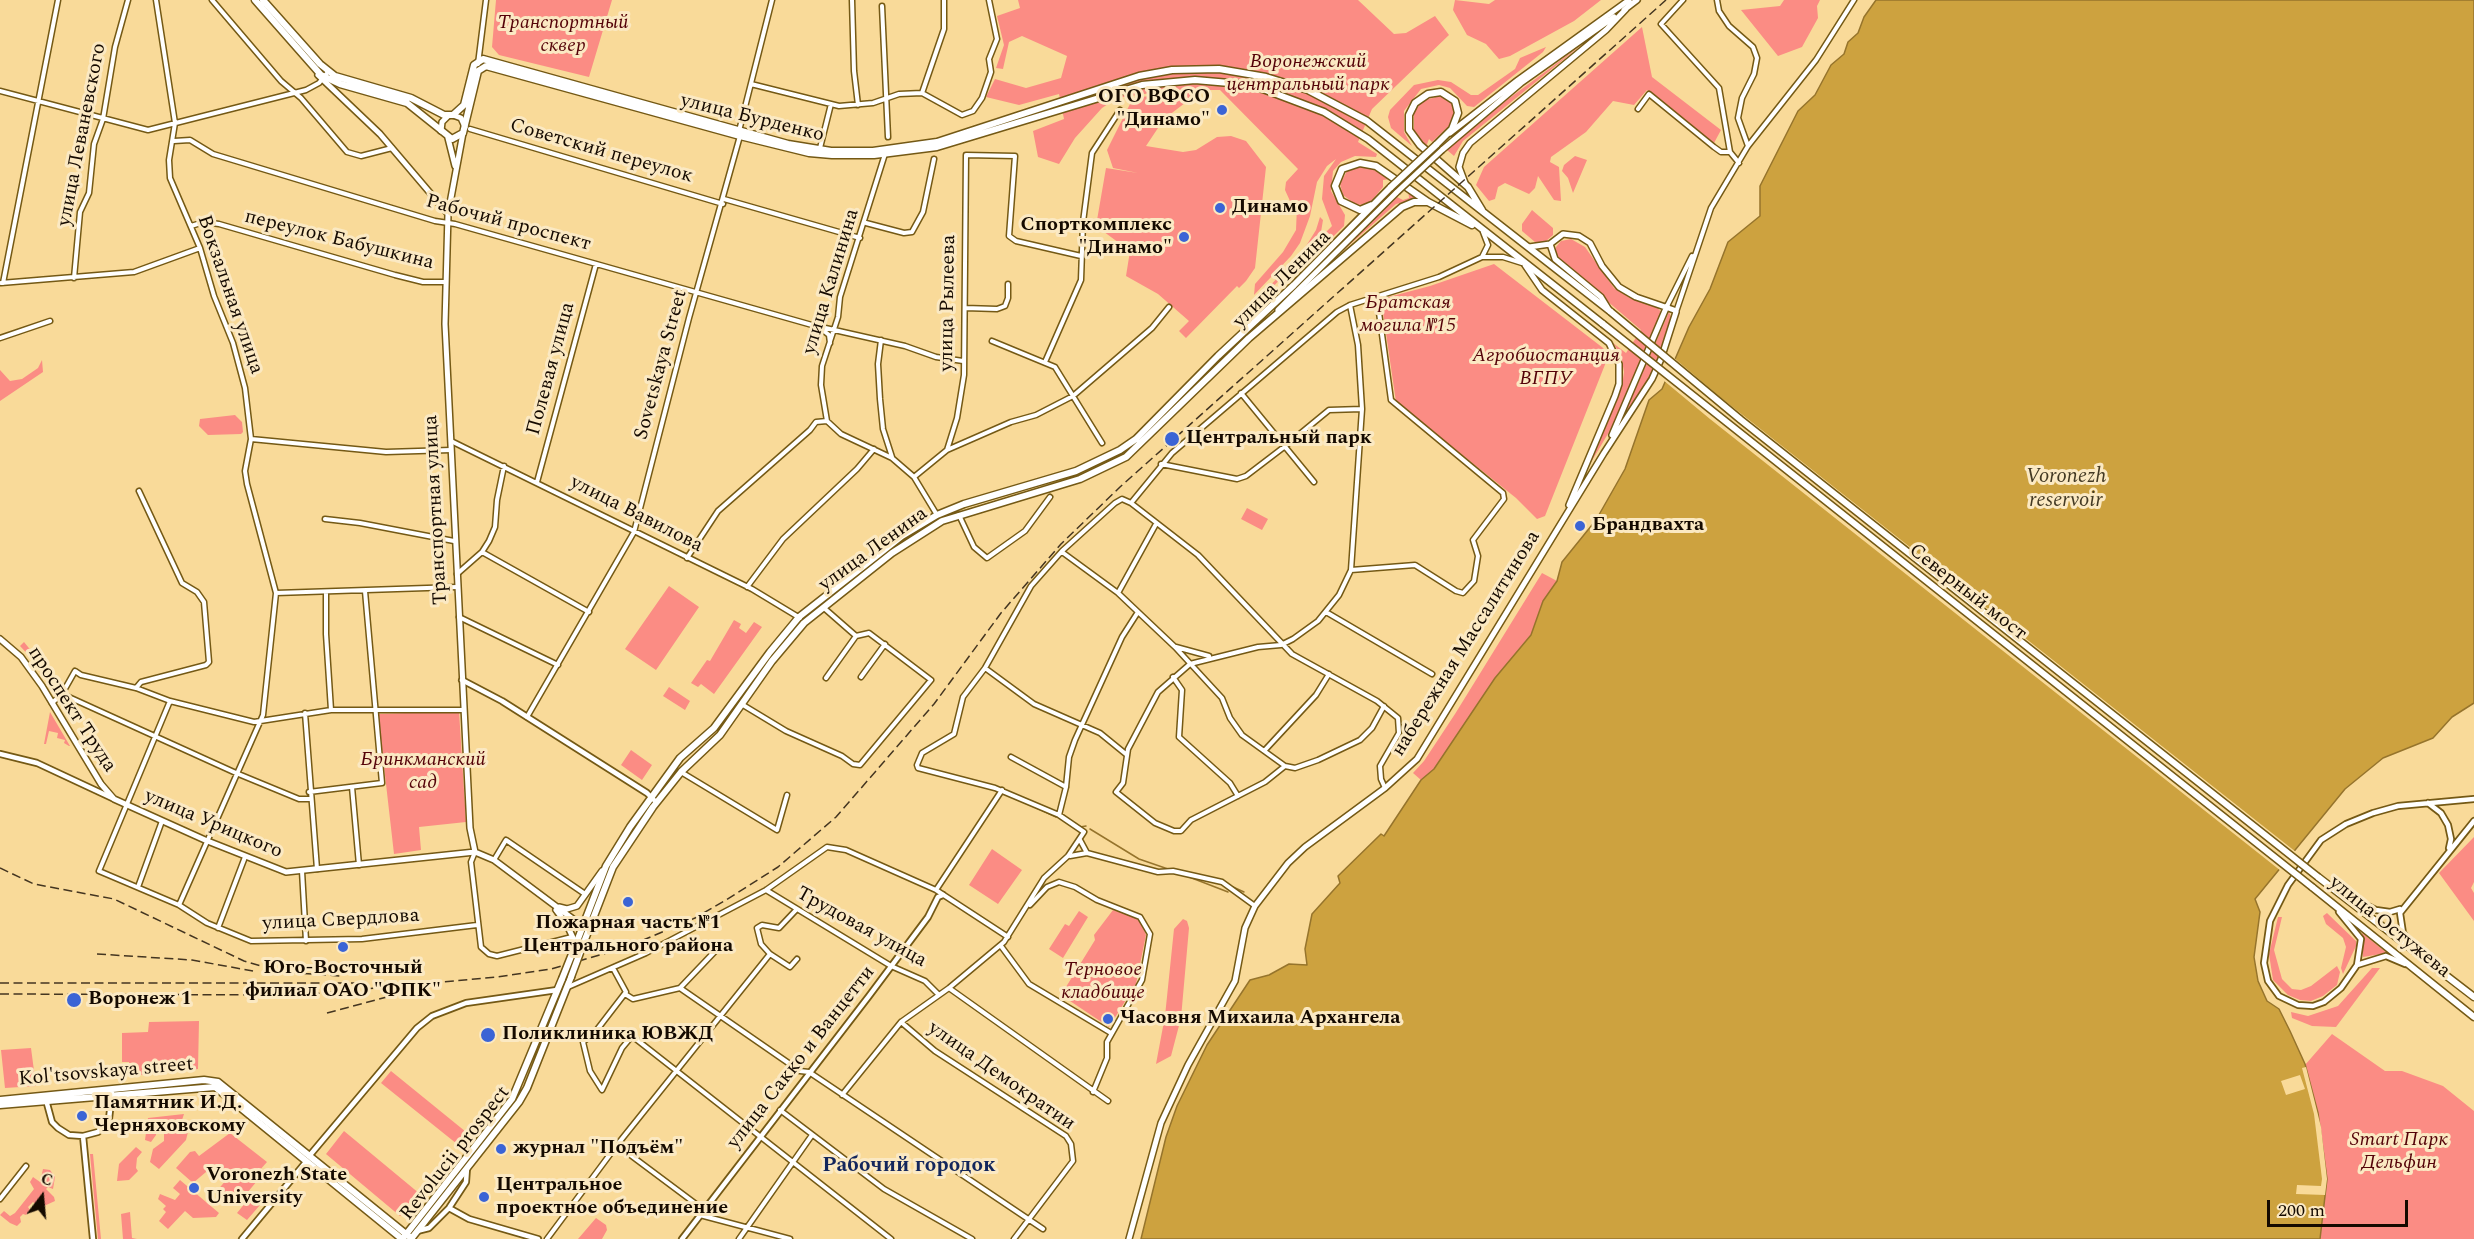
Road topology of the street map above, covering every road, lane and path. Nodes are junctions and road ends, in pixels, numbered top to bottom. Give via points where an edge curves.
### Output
1 (58, 0) edge
2 (128, 0) edge
3 (156, 0) edge
4 (213, 0) edge
5 (255, 0) edge
6 (263, 0) edge
7 (486, 0) edge
8 (772, 0) edge
9 (852, 0) edge
10 (944, 0) edge
11 (988, 0) edge
12 (1629, 0) edge
13 (1636, 0) edge
14 (1683, 0) edge
15 (1717, 0) edge
16 (1854, 0) edge
17 (882, 6) dead end
18 (1626, 9) junction
19 (477, 61) junction
20 (478, 69) junction
21 (325, 76) junction
22 (751, 84) junction
23 (0, 92) edge
24 (293, 93) junction
25 (922, 93) junction
26 (886, 99) junction
27 (40, 104) junction
28 (831, 104) junction
29 (858, 105) junction
30 (1638, 109) dead end
31 (1120, 110) dead end
32 (450, 115) junction
33 (103, 119) junction
34 (175, 123) junction
35 (441, 130) junction
36 (466, 130) junction
37 (740, 134) junction
38 (888, 137) dead end
39 (448, 138) junction
40 (1441, 139) junction
41 (174, 141) junction
42 (1748, 146) junction
43 (392, 148) junction
44 (820, 149) junction
45 (1409, 152) joint
46 (1730, 152) junction
47 (885, 154) junction
48 (934, 159) dead end
49 (1739, 163) junction
50 (456, 168) junction
51 (1468, 187) junction
52 (1394, 190) junction
53 (723, 201) junction
54 (1378, 202) junction
55 (1428, 202) junction
56 (1484, 212) junction
57 (448, 214) junction
58 (447, 222) junction
59 (866, 223) junction
60 (191, 226) junction
61 (1482, 230) junction
62 (860, 238) junction
63 (1550, 244) junction
64 (1698, 245) junction
65 (1529, 247) junction
66 (200, 248) junction
67 (1081, 256) junction
68 (1482, 257) junction
69 (1524, 263) junction
70 (596, 264) junction
71 (74, 278) junction
72 (445, 282) junction
73 (1, 283) edge
74 (1008, 284) dead end
75 (698, 292) junction
76 (1377, 298) junction
77 (1350, 305) junction
78 (1667, 306) junction
79 (1169, 307) dead end
80 (965, 308) junction
81 (1611, 312) junction
82 (1676, 312) junction
83 (50, 321) dead end
84 (1267, 323) junction
85 (819, 327) junction
86 (835, 329) junction
87 (1246, 336) junction
88 (0, 338) edge
89 (881, 340) junction
90 (992, 341) dead end
91 (830, 343) junction
92 (963, 361) junction
93 (1045, 362) junction
94 (1241, 393) junction
95 (1073, 396) junction
96 (1362, 409) junction
97 (827, 420) junction
98 (251, 439) junction
99 (450, 441) junction
100 (1102, 443) dead end
101 (1284, 447) junction
102 (874, 449) junction
103 (451, 450) junction
104 (947, 450) junction
105 (1604, 453) junction
106 (892, 458) junction
107 (1161, 464) junction
108 (504, 466) junction
109 (914, 477) junction
110 (537, 482) junction
111 (1314, 482) dead end
112 (139, 491) dead end
113 (1050, 497) dead end
114 (1131, 503) junction
115 (937, 514) junction
116 (959, 514) junction
117 (325, 519) dead end
118 (1156, 524) junction
119 (1561, 524) junction
120 (634, 532) junction
121 (454, 541) junction
122 (1062, 551) junction
123 (482, 552) junction
124 (687, 558) junction
125 (1351, 570) junction
126 (456, 574) junction
127 (457, 587) junction
128 (747, 587) junction
129 (365, 591) junction
130 (326, 592) junction
131 (276, 593) junction
132 (1118, 593) junction
133 (823, 608) junction
134 (589, 612) junction
135 (1138, 612) junction
136 (1326, 612) junction
137 (459, 617) junction
138 (802, 620) junction
139 (856, 636) junction
140 (0, 639) edge
141 (885, 644) junction
142 (1281, 645) junction
143 (1175, 647) junction
144 (1210, 657) junction
145 (1190, 664) junction
146 (558, 665) junction
147 (985, 668) junction
148 (1329, 674) junction
149 (1432, 674) dead end
150 (861, 677) dead end
151 (1173, 677) junction
152 (826, 678) dead end
153 (462, 680) junction
154 (136, 688) junction
155 (62, 694) junction
156 (170, 700) junction
157 (52, 703) junction
158 (743, 705) junction
159 (1384, 706) junction
160 (375, 708) junction
161 (332, 710) junction
162 (464, 710) junction
163 (305, 713) junction
164 (527, 717) junction
165 (259, 722) junction
166 (1082, 725) junction
167 (154, 738) junction
168 (1265, 750) junction
169 (0, 754) edge
170 (1127, 755) junction
171 (1011, 757) dead end
172 (1285, 766) junction
173 (681, 772) junction
174 (236, 773) junction
175 (352, 787) junction
176 (1066, 787) junction
177 (1385, 788) junction
178 (1002, 790) junction
179 (309, 792) junction
180 (787, 795) dead end
181 (1238, 796) junction
182 (114, 799) junction
183 (310, 799) junction
184 (2474, 799) edge
185 (653, 800) junction
186 (2428, 803) junction
187 (126, 805) junction
188 (1059, 815) junction
189 (162, 821) junction
190 (2474, 821) edge
191 (205, 840) junction
192 (1080, 840) junction
193 (2448, 851) junction
194 (475, 852) junction
195 (1087, 853) junction
196 (1068, 856) junction
197 (246, 857) junction
198 (494, 860) junction
199 (359, 865) junction
200 (606, 866) junction
201 (317, 870) junction
202 (302, 871) junction
203 (138, 887) junction
204 (2312, 887) joint
205 (2333, 887) junction
206 (766, 890) junction
207 (936, 890) junction
208 (585, 894) junction
209 (943, 895) junction
210 (2326, 899) junction
211 (551, 904) junction
212 (179, 905) junction
213 (1028, 906) junction
214 (1255, 906) junction
215 (2402, 908) junction
216 (796, 910) junction
217 (477, 926) junction
218 (218, 928) junction
219 (585, 928) junction
220 (572, 937) junction
221 (1008, 937) junction
222 (306, 941) junction
223 (576, 944) junction
224 (721, 945) dead end
225 (1001, 945) junction
226 (770, 954) junction
227 (2422, 955) junction
228 (796, 959) dead end
229 (2357, 965) junction
230 (891, 966) junction
231 (613, 968) junction
232 (2413, 968) junction
233 (567, 987) junction
234 (680, 988) junction
235 (949, 988) junction
236 (558, 990) junction
237 (625, 994) junction
238 (938, 994) junction
239 (2474, 997) edge
240 (720, 1015) junction
241 (2474, 1017) edge
242 (900, 1022) junction
243 (1111, 1033) junction
244 (675, 1072) junction
245 (809, 1072) junction
246 (112, 1092) junction
247 (1093, 1092) junction
248 (842, 1095) junction
249 (46, 1098) junction
250 (0, 1100) edge
251 (1108, 1101) dead end
252 (0, 1105) edge
253 (780, 1110) junction
254 (812, 1135) junction
255 (83, 1137) junction
256 (758, 1138) junction
257 (617, 1144) junction
258 (308, 1159) junction
259 (792, 1161) junction
260 (26, 1166) dead end
261 (467, 1168) junction
262 (0, 1198) edge
263 (449, 1208) junction
264 (702, 1212) junction
265 (1027, 1220) junction
266 (747, 1227) junction
267 (1043, 1229) dead end
268 (417, 1231) junction
269 (407, 1238) edge
270 (93, 1239) edge
271 (242, 1239) edge
272 (538, 1239) edge
273 (547, 1239) edge
274 (682, 1239) edge
275 (740, 1239) edge
276 (790, 1239) edge
277 (891, 1239) edge
278 (972, 1239) edge
279 (1014, 1239) edge
280 (1129, 1239) edge

1 - 27 street
2 - 33 street, улица Леваневского via 115,46
3 - 34 street, Вокзальная улица
4 - 24 street
5 - 21 main road via 313,68
6 - 21 main road
7 - 19 street
8 - 22 street, Sovetskaya Street
9 - 29 street
10 - 25 street via 944,29
11 - 25 street via 997,39 989,59 992,72 973,111 962,115
12 - 40 main road
13 - 18 main road
14 - 46 street via 1661,24 1719,88
15 - 42 street via 1729,26 1753,47 1757,58 1738,118
16 - 42 street via 1816,60
17 - 26 street
18 - 51 main road via 1466,148 1459,166
18 - 52 main road, bridge via 1521,83
19 - 20 street
19 - 32 main road via 466,102
19 - 37 main road, улица Бурденко via 483,59
20 - 36 main road
20 - 37 main road, улица Бурденко via 491,67
21 - 24 street via 311,87
21 - 32 main road via 411,98 430,110
21 - 35 main road, Транспортная улица via 407,103
21 - 43 main road
22 - 28 street
22 - 37 street, Sovetskaya Street
23 - 27 street
24 - 34 street
24 - 43 street via 347,152 361,156
25 - 26 street
26 - 29 street
26 - 38 street
27 - 33 street via 70,108
27 - 73 street
28 - 29 street
28 - 44 street
30 - 46 street via 1649,94 1714,147
31 - 67 street via 1092,153
32 - 35 main road via 442,122
32 - 36 main road via 461,118
33 - 34 street via 148,130
33 - 71 street, улица Леваневского via 94,144 89,193 80,212
34 - 41 street, Вокзальная улица
35 - 39 main road, Транспортная улица
36 - 39 main road via 456,139
36 - 50 main road, Транспортная улица
36 - 53 street, Советский переулок
37 - 44 main road, улица Бурденко
37 - 47 main road, улица Бурденко via 809,153
37 - 53 street, Sovetskaya Street
39 - 50 main road, Транспортная улица
40 - 51 main road via 1455,124 1458,106 1450,95 1435,92 1415,103 1409,115 1409,130 1420,145
40 - 52 main road, bridge
41 - 58 street, Рабочий проспект via 190,140 213,154
41 - 60 street, Вокзальная улица via 170,178
42 - 49 street
43 - 57 main road
44 - 45 main road, улица Бурденко via 873,151 914,146 960,135 1139,76 1172,70 1219,69 1266,77 1308,90 1352,112
45 - 56 main road, Северный мост
46 - 49 street
47 - 59 street, улица Калинина
47 - 61 main road, улица Бурденко via 937,147 1142,85 1219,81 1303,102 1345,124
48 - 59 street via 923,212 912,232
49 - 64 street via 1711,208
50 - 57 main road, Транспортная улица
51 - 56 main road
52 - 54 main road, улица Ленина
52 - 84 main road, улица Ленина
53 - 62 street, Советский переулок
53 - 75 street, Sovetskaya Street
54 - 55 main road via 1360,210 1341,201 1335,186 1342,170 1360,163 1376,166
54 - 87 main road, улица Ленина
55 - 61 main road
55 - 84 main road via 1402,207
56 - 65 main road, Северный мост
57 - 58 main road, Транспортная улица
58 - 70 street, Рабочий проспект
58 - 72 main road, Транспортная улица
59 - 62 street, улица Калинина
60 - 66 street, Вокзальная улица
60 - 72 street, переулок Бабушкина via 204,222 219,224 395,275 423,282
61 - 68 street via 1488,246
61 - 69 main road, Северный мост
62 - 86 street, улица Калинина via 840,297
63 - 65 main road
63 - 78 main road via 1563,234 1585,239 1619,287 1636,297
63 - 81 main road via 1556,259 1601,297
64 - 78 street
64 - 82 street
65 - 81 main road, Северный мост
66 - 71 street via 135,272
66 - 98 street, Вокзальная улица via 233,341 245,388
67 - 80 street, улица Рылеева via 1009,236 1015,156 966,155
67 - 93 street via 1079,286
68 - 69 street
68 - 76 street
69 - 119 main road via 1538,286 1609,343 1619,364 1615,396
69 - 204 main road, Северный мост, bridge
70 - 75 street, Рабочий проспект
70 - 110 street, Полевая улица
71 - 73 street
72 - 99 main road, Транспортная улица
74 - 80 street via 1005,306
75 - 85 street, Рабочий проспект
75 - 120 street, Sovetskaya Street
76 - 77 street
76 - 125 street via 1391,400 1503,493 1504,499 1473,540 1478,556 1474,581 1463,593 1415,565
77 - 94 street
77 - 96 street via 1358,345
78 - 82 main road
78 - 105 main road, набережная Массалитинова
79 - 95 street via 1152,328
80 - 92 street, улица Рылеева
81 - 205 main road, Северный мост, bridge via 1741,420
82 - 105 main road, набережная Массалитинова via 1656,371
83 - 88 street
84 - 87 main road, улица Ленина
85 - 86 street, Рабочий проспект
85 - 91 street via 829,335
86 - 89 street
86 - 91 street, улица Калинина
87 - 115 main road, улица Ленина via 1136,439 1104,460
87 - 116 main road, улица Ленина via 1126,457 1080,479
89 - 92 street
89 - 106 street via 878,364 883,429
90 - 93 street
91 - 97 street, улица Калинина via 821,375
92 - 104 street, улица Рылеева via 957,418
93 - 95 street via 1059,372
94 - 101 street
94 - 107 street
95 - 100 street
95 - 104 street
96 - 101 street via 1329,410
96 - 125 street
97 - 102 street via 841,434
97 - 124 street via 816,422 718,511
98 - 103 street via 386,452
98 - 131 street, Вокзальная улица via 245,471 247,484
99 - 103 main road, Транспортная улица
99 - 108 street, улица Вавилова
101 - 107 street via 1237,479
101 - 111 street
102 - 106 street
102 - 128 street via 783,539
103 - 121 main road, Транспортная улица
104 - 109 street
105 - 119 main road, набережная Массалитинова
106 - 109 street
107 - 114 street
108 - 110 street, улица Вавилова
108 - 123 street via 495,527
109 - 115 street
110 - 120 street, улица Вавилова
112 - 154 street via 182,583 197,592 204,603 209,662 141,681
113 - 116 street via 1025,531 987,558 974,547
114 - 118 street
114 - 122 street via 1122,499 1115,503
115 - 138 main road, улица Ленина via 902,536
116 - 133 main road, улица Ленина via 927,529
117 - 121 street
118 - 132 street
118 - 142 street via 1198,555
119 - 177 main road, набережная Массалитинова via 1427,744 1407,770
120 - 124 street, улица Вавилова
120 - 134 street, Sovetskaya Street
121 - 126 main road, Транспортная улица
122 - 132 street
122 - 147 street via 1031,586
123 - 126 street
123 - 134 street
124 - 128 street, улица Вавилова
125 - 136 street
126 - 127 main road, Транспортная улица
127 - 129 street
127 - 137 main road, Транспортная улица
128 - 138 street, улица Вавилова
129 - 130 street
129 - 160 street
130 - 131 street
130 - 161 street
131 - 165 street, Вокзальная улица via 263,715
132 - 135 street
133 - 138 main road, улица Ленина
133 - 139 street
134 - 146 street, Sovetskaya Street
135 - 143 street
135 - 166 street via 1122,637
136 - 142 street
136 - 149 street
137 - 146 street
137 - 153 main road, Транспортная улица
138 - 158 main road, улица Ленина
138 - 185 main road, улица Ленина via 770,652 725,715 680,758
139 - 141 street via 869,633
139 - 152 street
140 - 157 main road, проспект Труда via 21,657
141 - 150 street
141 - 158 street via 931,680 860,765 786,731
142 - 144 street
142 - 148 street
143 - 144 street
143 - 145 street
144 - 145 street
145 - 151 street
145 - 168 street via 1222,698 1242,735
146 - 164 street, Sovetskaya Street
147 - 166 street via 1034,704
147 - 178 street via 963,697 954,734 922,753 917,765
148 - 159 street
148 - 168 street via 1316,695
151 - 170 street via 1154,698
151 - 181 street via 1182,690 1179,737 1230,783
153 - 162 main road, Транспортная улица
153 - 164 street
154 - 155 street via 75,671
154 - 156 street
155 - 157 street
155 - 167 street
156 - 165 street
156 - 167 street
157 - 182 main road, проспект Труда
158 - 173 main road, улица Ленина via 710,747
159 - 172 street via 1360,740 1295,768
159 - 177 street via 1398,718 1401,727 1380,766
160 - 161 street
160 - 162 street
160 - 175 street via 382,783
161 - 163 street
162 - 194 main road, Транспортная улица via 470,828
163 - 165 street
163 - 179 street
164 - 185 street
165 - 174 street, Вокзальная улица
166 - 170 street via 1100,733
166 - 176 street via 1069,757
167 - 174 street
167 - 187 street
168 - 172 street
169 - 182 street, улица Урицкого via 37,764
170 - 181 street via 1123,783 1116,792 1155,823 1181,831 1191,820
171 - 176 street
172 - 181 street
173 - 180 street via 777,830
173 - 185 main road, улица Ленина
174 - 183 street via 299,799
174 - 191 street, Вокзальная улица
175 - 179 street
175 - 199 street
176 - 188 street
177 - 214 main road, набережная Массалитинова via 1305,847
178 - 188 street
178 - 207 street
179 - 183 street
182 - 187 main road, улица Урицкого
183 - 201 street
184 - 186 street
185 - 200 main road, улица Ленина
185 - 219 main road, улица Ленина via 613,867
186 - 193 street via 2448,825
186 - 229 street via 2373,813 2321,840 2274,910 2264,963 2268,981 2279,996 2298,1005 2324,1002 2341,988
187 - 189 main road, улица Урицкого
187 - 203 street, улица Свердлова via 99,868
188 - 192 street via 1084,832
189 - 191 main road, улица Урицкого
189 - 203 street
190 - 193 street
191 - 197 main road, улица Урицкого
191 - 212 street, Вокзальная улица
192 - 195 street
192 - 196 street
193 - 215 street
194 - 198 main road, улица Урицкого
194 - 199 main road, улица Урицкого
194 - 217 street via 471,862
195 - 196 street
195 - 214 street via 1158,872 1173,871 1222,882
196 - 213 street via 1044,878
197 - 202 main road, улица Урицкого via 280,870
197 - 218 street
198 - 208 street via 506,840
198 - 211 main road, улица Урицкого
199 - 201 main road, улица Урицкого
200 - 208 main road, улица Ленина
200 - 219 main road, улица Ленина
201 - 202 main road, улица Урицкого
202 - 222 street
203 - 212 street, улица Свердлова
204 - 210 main road, улица Остужева
205 - 215 street via 2376,910 2390,912
205 - 227 main road, Северный мост
206 - 207 street via 827,847 846,850
206 - 216 street, Трудовая улица
206 - 231 street
207 - 209 street
208 - 211 main road, улица Ленина via 577,906 565,909
209 - 221 street
209 - 230 street, улица Сакко и Ванцетти
210 - 229 street via 2359,935 2362,947
210 - 232 main road, улица Остужева
211 - 219 main road, улица Урицкого
211 - 220 main road
212 - 218 street, улица Свердлова
213 - 221 street
213 - 243 street via 1047,887 1059,882 1143,919 1150,934 1142,980
214 - 280 main road, набережная Массалитинова via 1245,928 1235,981 1161,1123
215 - 227 street via 2399,919 2403,933
216 - 226 street via 779,928 757,928 759,939
216 - 230 street, Трудовая улица
217 - 220 street via 481,946 497,956
217 - 222 street, улица Свердлова
218 - 222 street, улица Свердлова via 251,941
219 - 223 main road, улица Ленина
219 - 233 main road, улица Ленина, bridge via 584,942
220 - 223 main road
221 - 225 street
223 - 236 main road, улица Ленина, bridge
224 - 234 street
225 - 235 street
225 - 243 street via 1029,984
226 - 228 street via 790,967
226 - 240 street
227 - 239 main road, Северный мост
229 - 232 street via 2386,956
230 - 238 street, Трудовая улица via 925,981
230 - 245 street, улица Сакко и Ванцетти
231 - 233 street
231 - 237 street
232 - 241 main road, улица Остужева
233 - 261 main road, Revolucii prospect via 527,1088
234 - 237 street via 633,999
234 - 240 street
235 - 238 street
235 - 247 street
236 - 258 street via 466,1002 432,1016 417,1028
236 - 269 main road, Revolucii prospect via 512,1099
237 - 244 street via 583,1042 590,1071 602,1090 618,1055 632,1036
238 - 242 street
240 - 244 street
240 - 245 street via 800,1071
242 - 248 street
242 - 265 street, улица Демократии via 935,1051 1066,1136 1073,1149 1073,1161
243 - 247 street via 1105,1047 1107,1058
244 - 256 street
244 - 257 street
245 - 248 street
245 - 253 street, улица Сакко и Ванцетти
246 - 249 main road, Kol'tsovskaya street
246 - 255 street via 111,1113 104,1126
246 - 258 main road, Kol'tsovskaya street via 204,1080 218,1082
247 - 251 street
248 - 265 street
249 - 250 main road, Kol'tsovskaya street
249 - 252 main road, Kol'tsovskaya street
249 - 255 street via 52,1122 69,1135
253 - 254 street
253 - 256 street, улица Сакко и Ванцетти
254 - 259 street
254 - 278 street via 884,1189
255 - 270 street
256 - 259 street
256 - 264 street, улица Сакко и Ванцетти
257 - 264 street
257 - 273 street
258 - 269 main road, Kol'tsovskaya street
258 - 271 street
259 - 266 street
259 - 277 street
260 - 262 street
261 - 263 street via 466,1182
261 - 268 main road, Revolucii prospect
263 - 268 street via 429,1228
263 - 272 street via 469,1219
264 - 266 street
264 - 274 street, улица Сакко и Ванцетти
265 - 267 street
265 - 279 street
266 - 275 street
266 - 276 street
268 - 269 main road, Revolucii prospect

